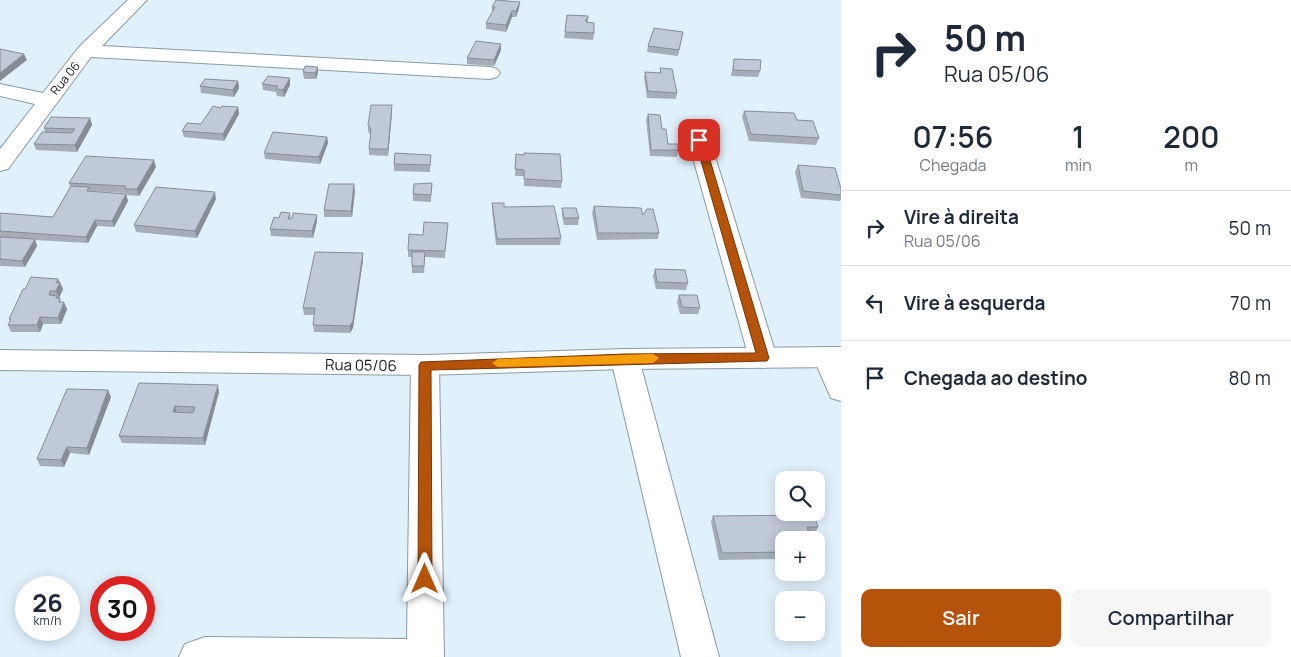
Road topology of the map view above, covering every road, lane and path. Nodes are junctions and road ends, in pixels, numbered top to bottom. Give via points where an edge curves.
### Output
1 (138, 0) edge
2 (86, 51) junction
3 (490, 73) dead end
4 (0, 90) edge
5 (48, 100) junction
6 (699, 140) dead end
7 (0, 164) edge
8 (834, 357) edge
9 (763, 358) junction
10 (625, 359) junction
11 (0, 360) edge
12 (425, 365) junction
13 (841, 390) edge
14 (198, 657) edge
15 (425, 657) edge
16 (700, 657) edge

1 - 2 street, Rua 06
2 - 3 street
2 - 5 street, Rua 06
4 - 5 street
5 - 7 street, Rua 06
6 - 9 street
8 - 9 street, Rua 05/06
8 - 13 street
9 - 10 street, Rua 05/06
10 - 12 street, Rua 05/06
10 - 16 street
11 - 12 street, Rua 05/06
12 - 15 street
14 - 15 street

